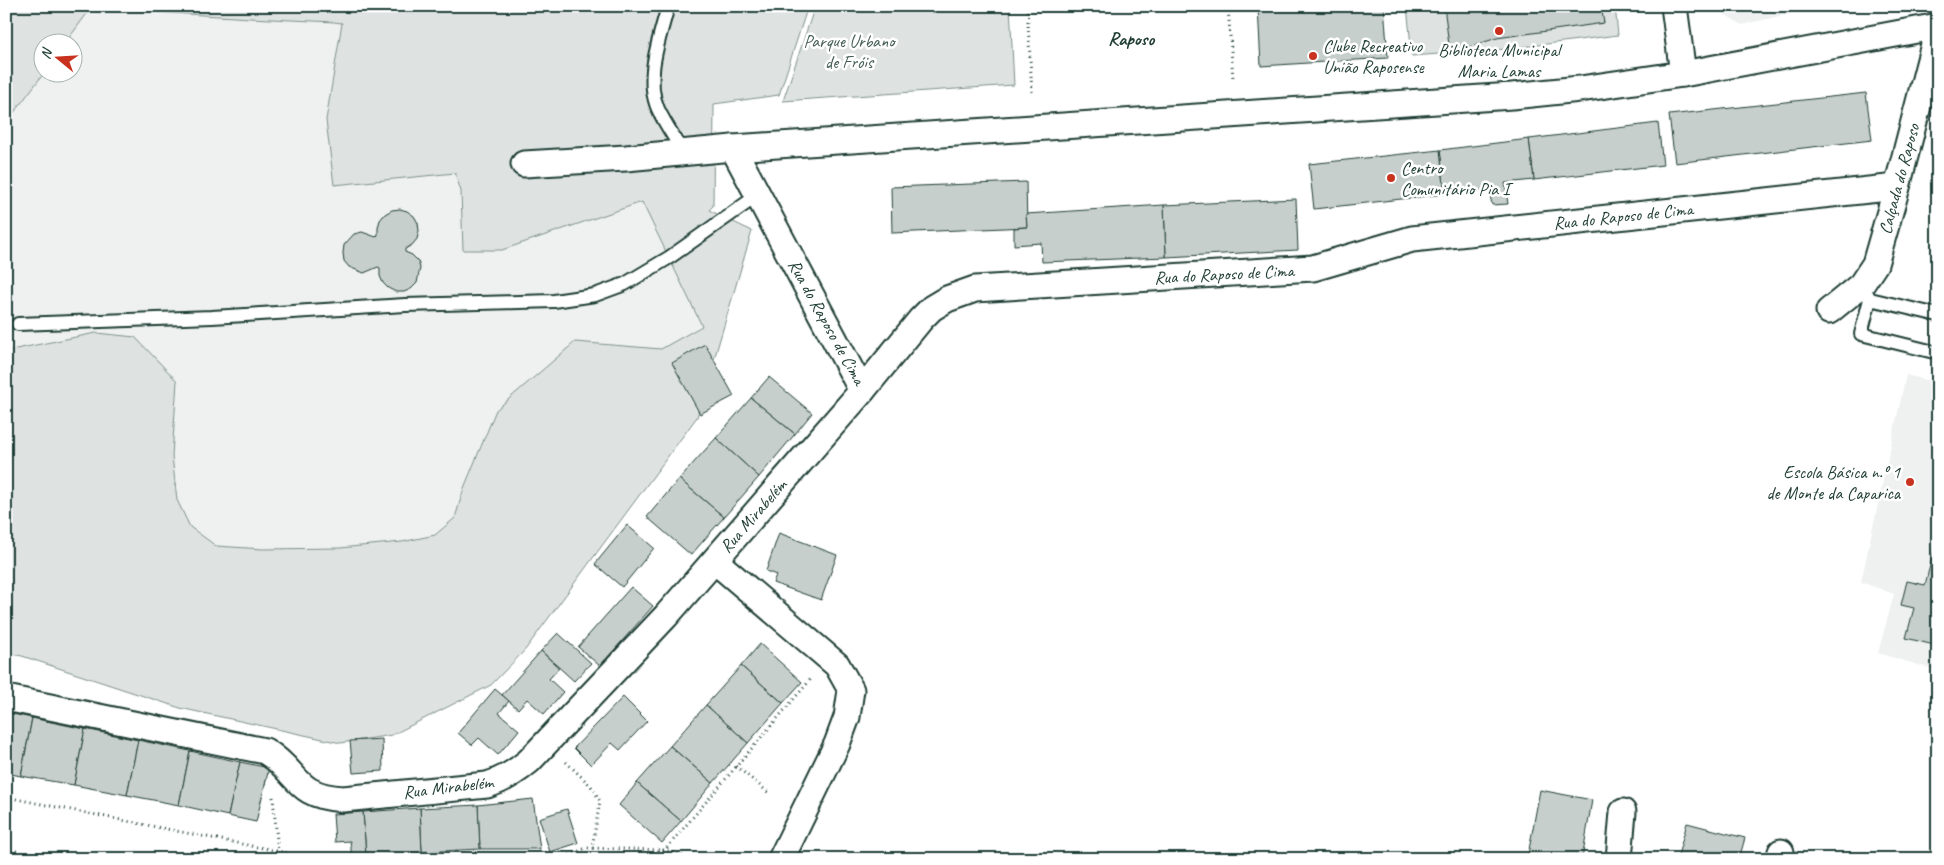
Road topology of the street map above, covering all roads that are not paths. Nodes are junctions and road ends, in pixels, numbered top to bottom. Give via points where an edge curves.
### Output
1 (668, 6) edge
2 (1674, 6) edge
3 (1938, 28) edge
4 (1683, 74) junction
5 (733, 148) junction
6 (683, 152) junction
7 (524, 164) dead end
8 (1897, 187) junction
9 (758, 196) junction
10 (1866, 292) junction
11 (1829, 311) dead end
12 (1938, 315) edge
13 (18, 324) dead end
14 (1938, 353) edge
15 (862, 391) junction
16 (715, 561) junction
17 (6, 698) edge
18 (1623, 812) dead end
19 (781, 859) edge
20 (1619, 859) edge

1 - 6 lane via 653,74 654,91 657,107
2 - 4 street
3 - 4 street
3 - 8 street, Calçada do Raposo
4 - 5 street via 1580,89 1443,102
5 - 6 street
5 - 9 street, Rua do Raposo de Cima
6 - 7 street
8 - 10 street, Calçada do Raposo
8 - 15 street, Rua do Raposo de Cima via 1412,239 1313,268 975,289 932,308
9 - 13 lane via 625,284 595,295 554,301
9 - 15 street, Rua do Raposo de Cima
10 - 11 street, Calçada do Raposo
10 - 12 lane
10 - 14 lane via 1861,334
15 - 16 street, Rua Mirabelém
16 - 17 street, Rua Mirabelém via 517,772 488,785 343,799 323,796 305,788 265,751
16 - 19 street via 837,665 851,690 847,718 838,744
18 - 20 street

